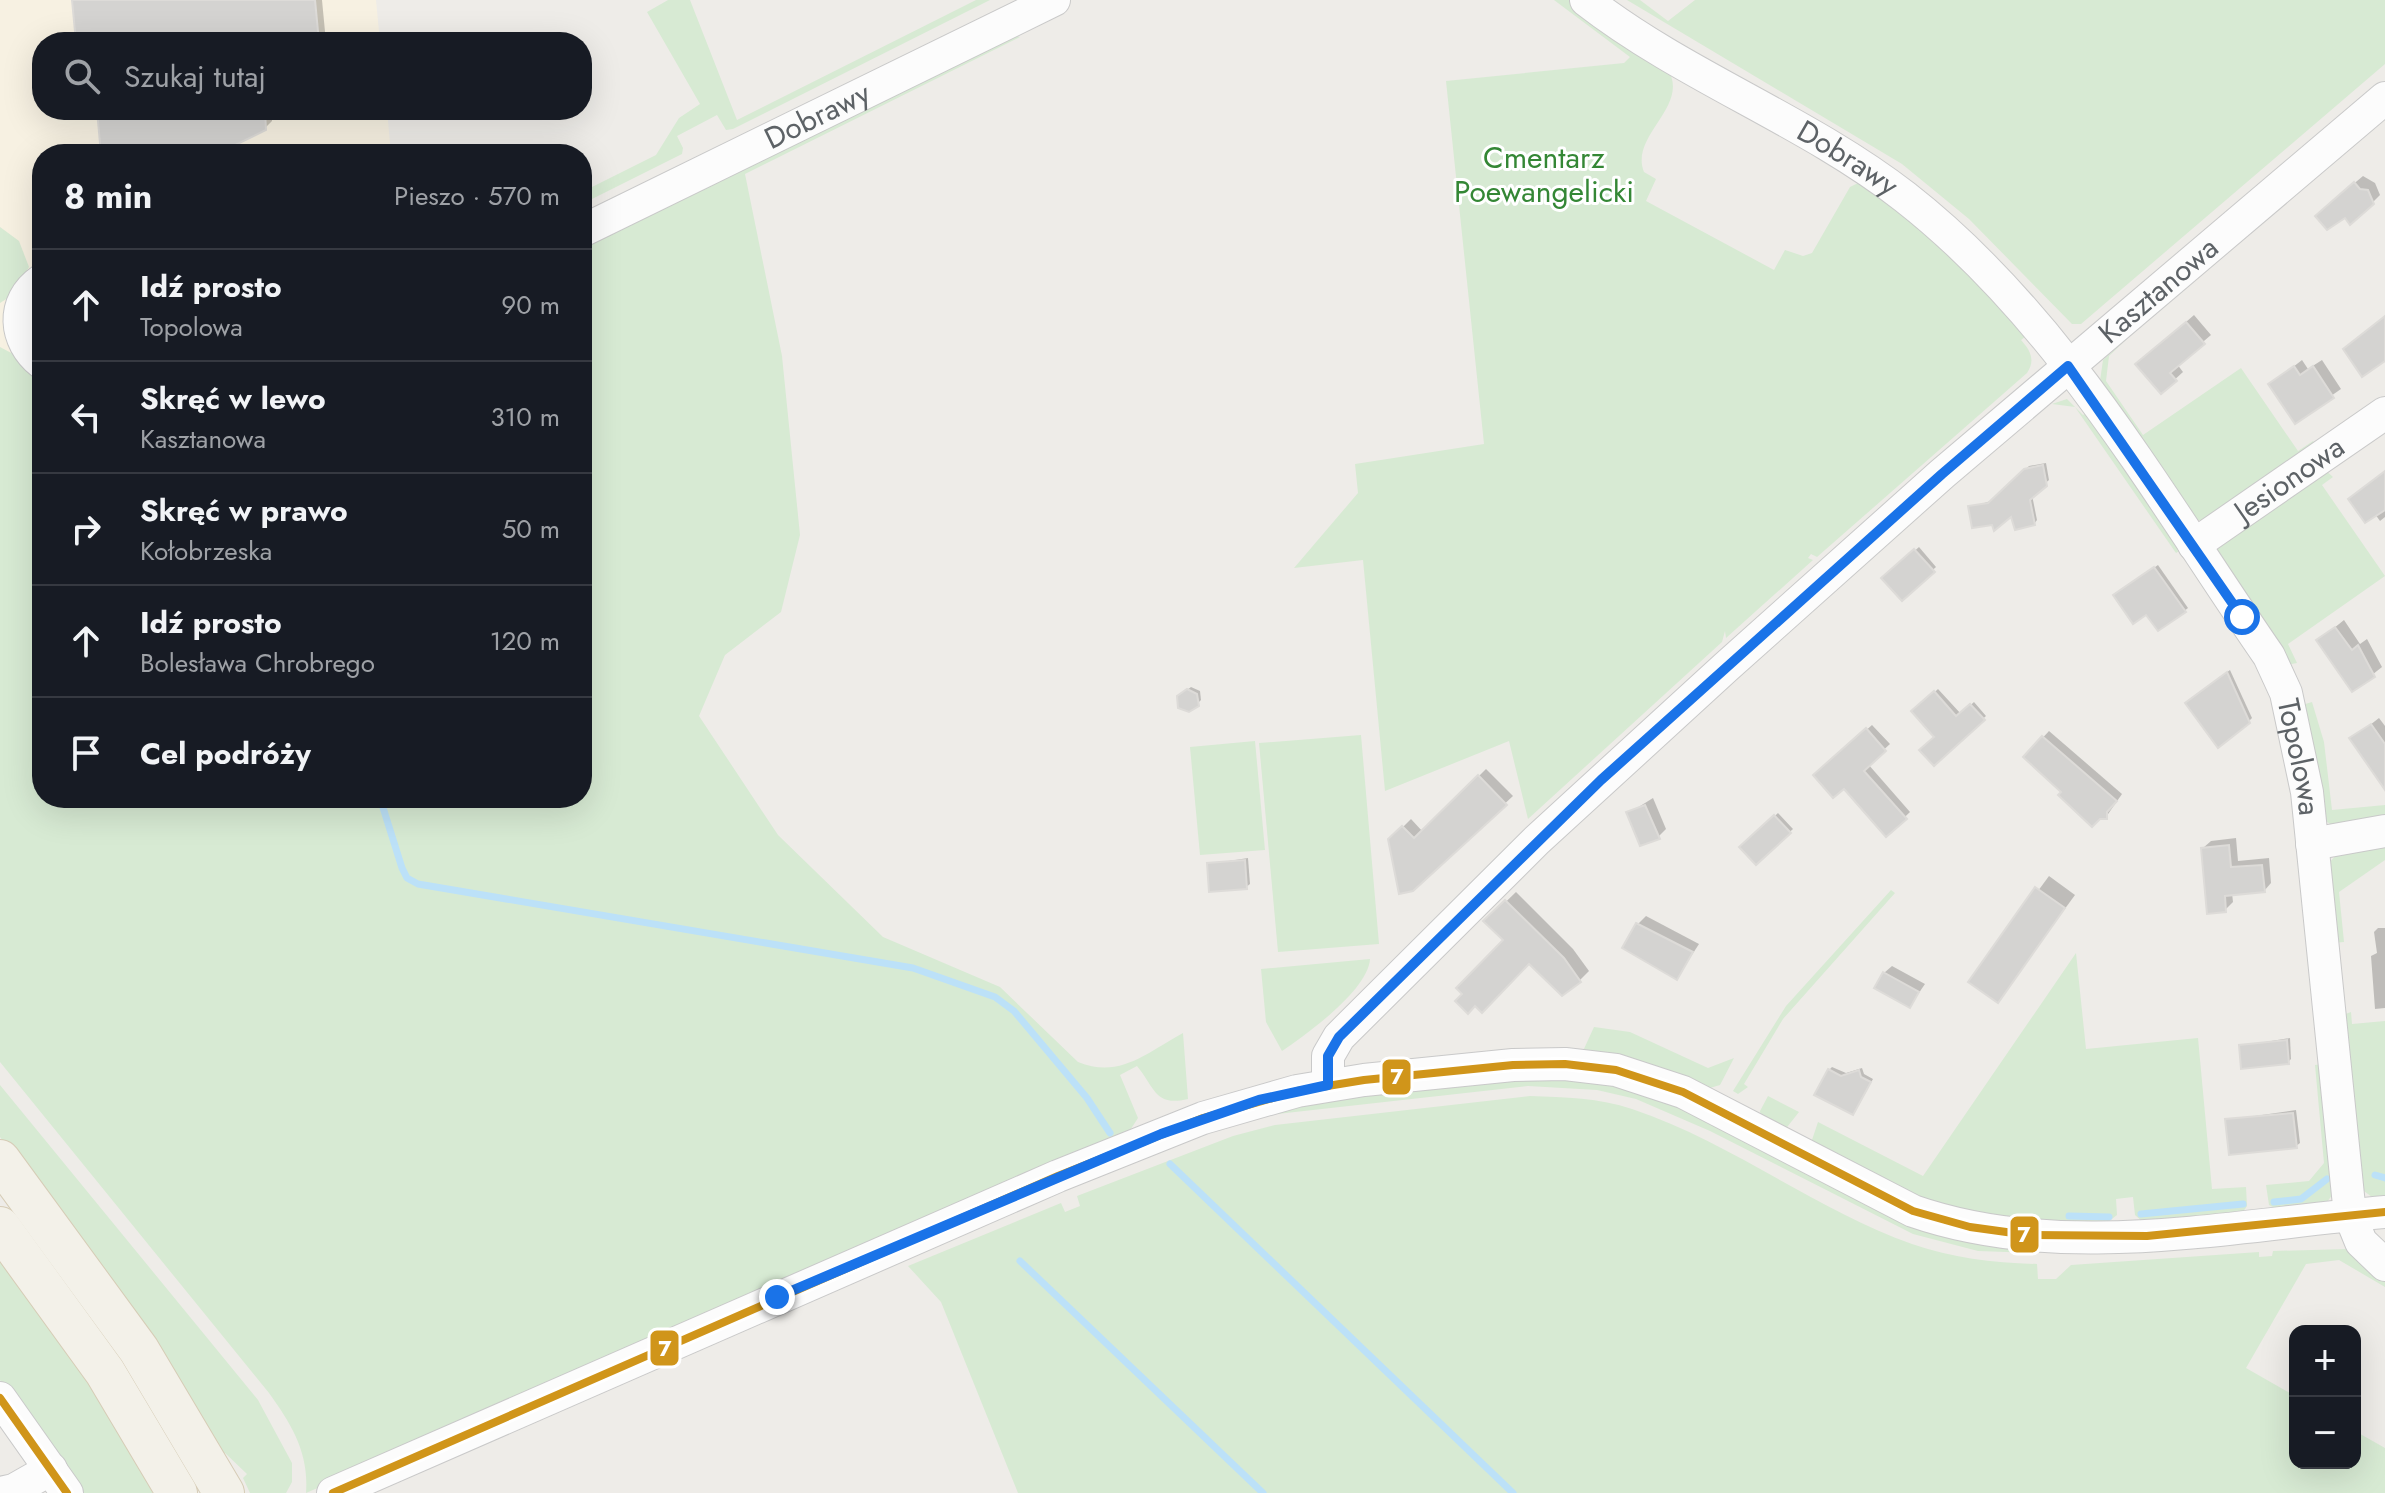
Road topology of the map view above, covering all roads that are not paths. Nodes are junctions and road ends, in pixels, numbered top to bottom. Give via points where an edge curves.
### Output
1 (1054, 0) edge
2 (1586, 0) edge
3 (2385, 98) edge
4 (592, 226) edge
5 (22, 298) edge
6 (22, 349) edge
7 (2068, 366) junction
8 (2385, 413) edge
9 (2194, 545) junction
10 (2385, 831) edge
11 (2312, 844) junction
12 (1328, 1085) junction
13 (0, 1160) edge
14 (2385, 1212) edge
15 (2350, 1215) junction
16 (0, 1227) edge
17 (2385, 1265) edge
18 (0, 1398) edge
19 (59, 1481) edge
20 (0, 1493) edge
21 (177, 1493) edge
22 (224, 1493) edge
23 (333, 1493) edge

1 - 4 street, Dobrawy
2 - 7 street, Dobrawy via 1650,45 1846,156 1902,195 1997,281
3 - 7 street, Kasztanowa
5 - 6 street
7 - 9 street, Topolowa
7 - 12 street, Kasztanowa via 1537,840 1339,1037 1328,1056
8 - 9 street, Jesionowa
9 - 11 street, Topolowa via 2282,679 2297,735
10 - 11 street
11 - 15 street, Topolowa
12 - 15 street via 1513,1065 1616,1070 1683,1092 1913,1211 2000,1233 2110,1236
12 - 23 street via 1259,1100 1161,1134
13 - 22 main road via 139,1350
14 - 15 street
15 - 17 street via 2361,1242
16 - 21 main road via 105,1372
18 - 19 street
19 - 20 street

